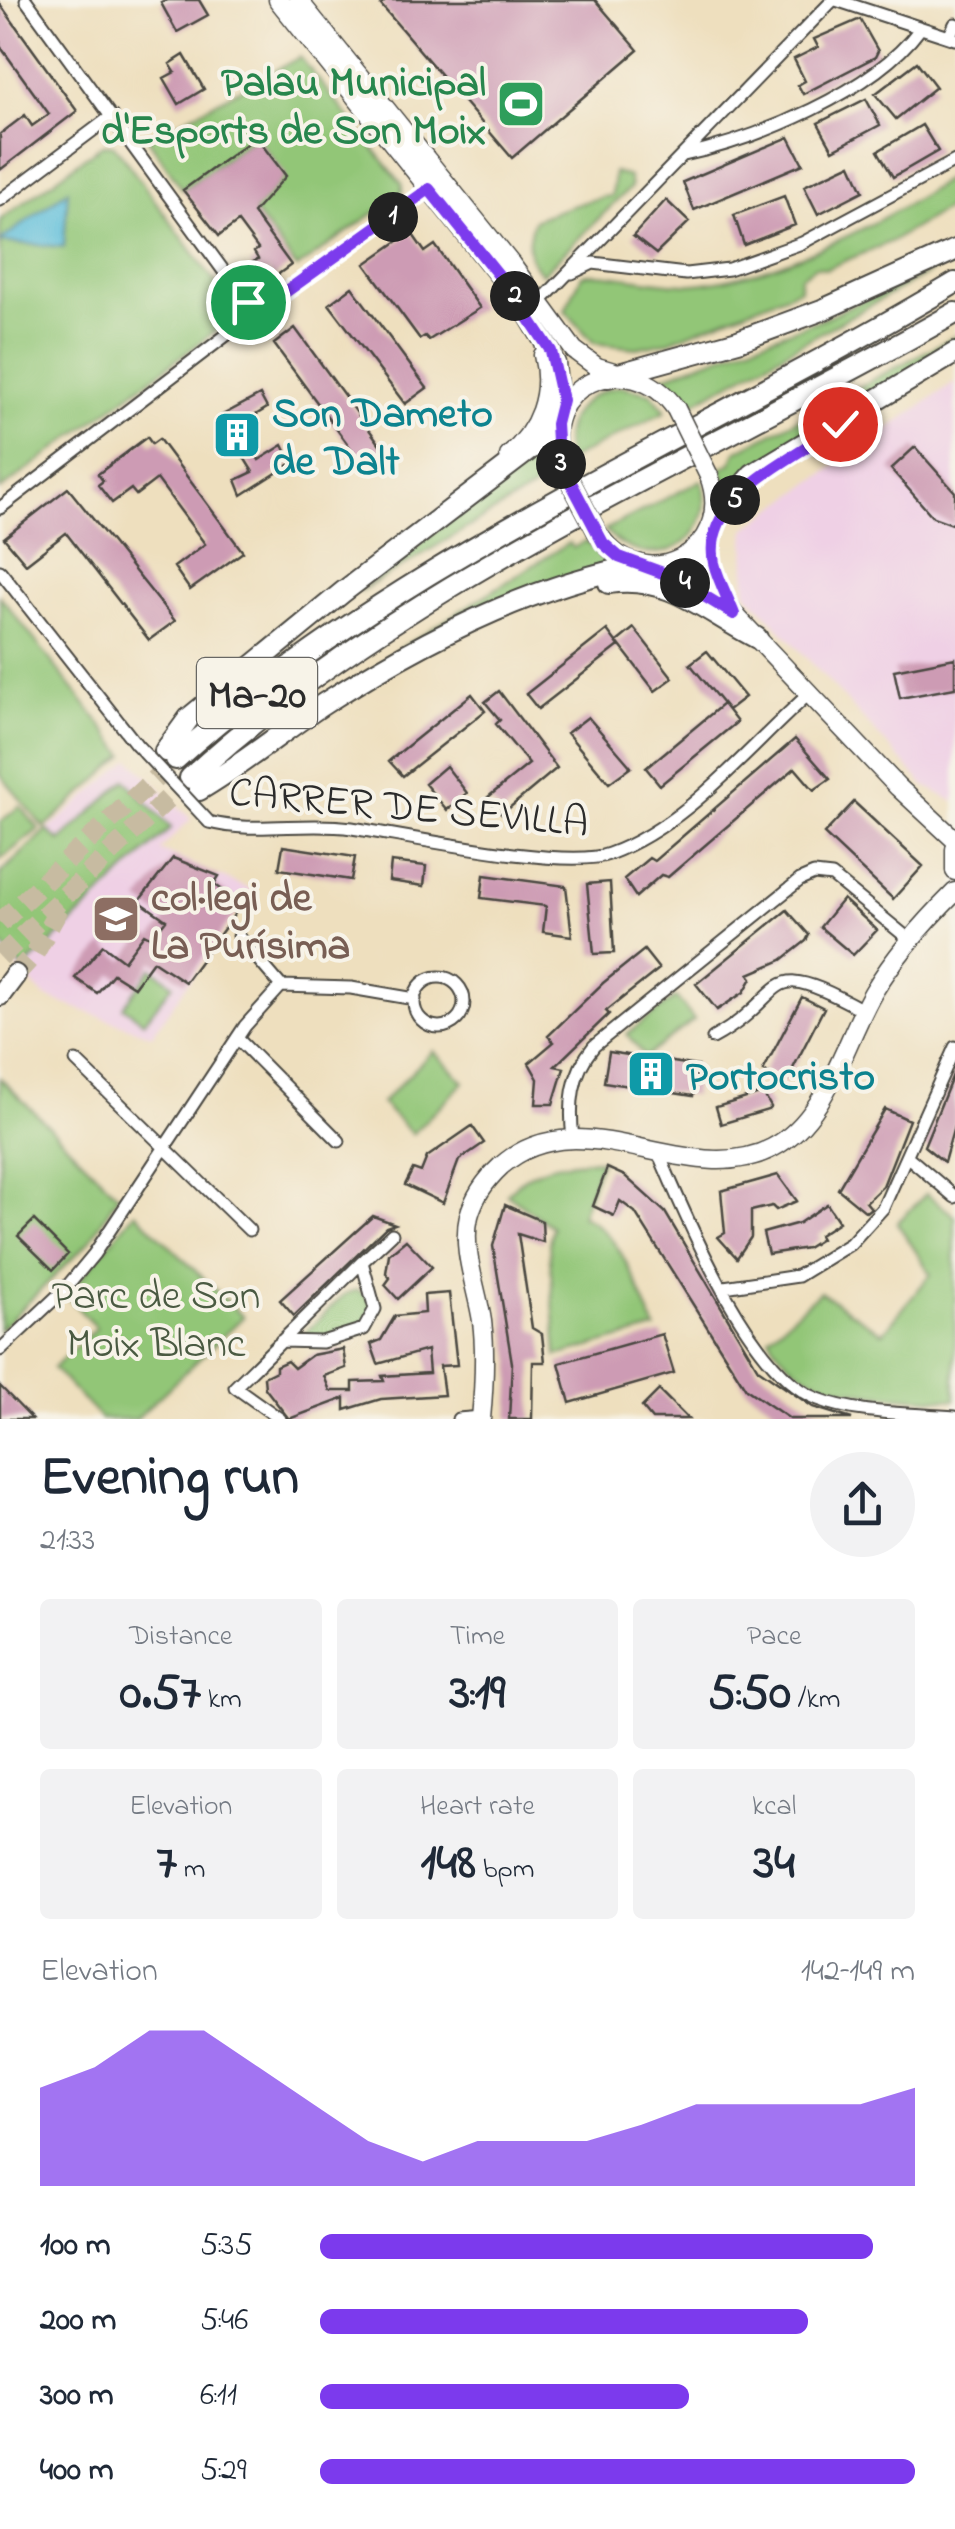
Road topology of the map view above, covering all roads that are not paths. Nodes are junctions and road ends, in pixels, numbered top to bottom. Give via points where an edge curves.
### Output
1 (26, 0) edge
2 (278, 0) edge
3 (298, 0) edge
4 (834, 0) edge
5 (955, 24) edge
6 (919, 30) junction
7 (952, 38) edge
8 (112, 116) junction
9 (682, 156) junction
10 (955, 161) edge
11 (429, 189) junction
12 (0, 200) edge
13 (955, 250) edge
14 (568, 274) junction
15 (955, 283) edge
16 (540, 302) junction
17 (255, 314) junction
18 (955, 314) edge
19 (532, 321) junction
20 (955, 353) edge
21 (619, 376) junction
22 (558, 414) junction
23 (840, 424) junction
24 (474, 492) junction
25 (0, 508) edge
26 (709, 528) junction
27 (642, 566) junction
28 (0, 571) edge
29 (501, 612) junction
30 (734, 614) junction
31 (758, 638) junction
32 (810, 694) junction
33 (955, 840) edge
34 (955, 850) edge
35 (955, 871) edge
36 (955, 892) edge
37 (239, 936) dead end
38 (910, 940) junction
39 (15, 976) tunnel mouth
40 (281, 986) junction
41 (0, 995) edge
42 (415, 998) junction
43 (863, 1010) junction
44 (237, 1038) junction
45 (713, 1038) dead end
46 (952, 1055) edge
47 (76, 1061) dead end
48 (573, 1139) junction
49 (339, 1141) dead end
50 (166, 1146) junction
51 (658, 1152) junction
52 (908, 1157) junction
53 (955, 1197) edge
54 (250, 1230) dead end
55 (392, 1234) dead end
56 (362, 1262) junction
57 (724, 1287) junction
58 (281, 1341) junction
59 (0, 1350) edge
60 (955, 1417) edge
61 (482, 1418) edge
62 (280, 1419) edge
63 (458, 1419) edge

1 - 8 street
2 - 11 street
3 - 16 street
4 - 6 street
4 - 9 street
5 - 7 street
6 - 7 street
6 - 9 street via 884,65 840,92 711,151
8 - 12 street
8 - 17 street
9 - 14 street
10 - 14 street via 836,226 729,269 686,274 593,264
11 - 17 street
11 - 19 street
13 - 21 highway via 738,341
14 - 16 street
15 - 24 highway, Ma-20 via 495,534 330,640 170,755 189,718
16 - 21 street via 583,358
17 - 25 street
18 - 29 highway, Ma-20 via 482,571 341,662 195,784 360,682
19 - 22 street via 559,373
19 - 24 street via 546,370 543,407 526,440
20 - 23 highway
21 - 22 street via 582,389
21 - 26 street, bridge via 654,386 676,410 716,499
22 - 24 highway via 533,447
22 - 27 street, bridge via 561,464 597,532 611,551
23 - 26 highway via 744,480
23 - 30 street via 749,485 723,518 714,561
26 - 27 street via 683,557
26 - 30 street via 701,553
27 - 29 highway
27 - 30 street
28 - 32 street, CARRER DE SEVILLA, bridge via 136,744 208,822 229,827 320,824 538,856 606,856 663,828
29 - 31 highway via 590,586 644,581 684,594
30 - 31 street
31 - 32 street
32 - 33 street
34 - 35 street
36 - 38 street
37 - 40 street
38 - 43 street
38 - 48 street via 832,876 800,880 594,1046 578,1066 570,1109
39 - 41 highway
40 - 42 street
40 - 44 street
42 - 42 street via 418,1015 439,1026 460,1016 464,1000 458,986 436,977
43 - 45 street via 824,989 780,982 740,1023
43 - 51 street via 815,1108 774,1147 725,1158
44 - 49 street
44 - 50 street
46 - 52 street
47 - 50 street
48 - 51 street
48 - 61 street via 515,1155 490,1176 471,1210 468,1245 484,1351
50 - 54 street
50 - 59 street via 75,1277
51 - 57 street
52 - 53 street
52 - 57 street via 882,1208 850,1244 798,1276
55 - 56 street
56 - 58 street
56 - 58 street via 375,1309 364,1328 322,1342
57 - 60 street via 766,1361 815,1398
58 - 62 street via 235,1387
61 - 63 street

